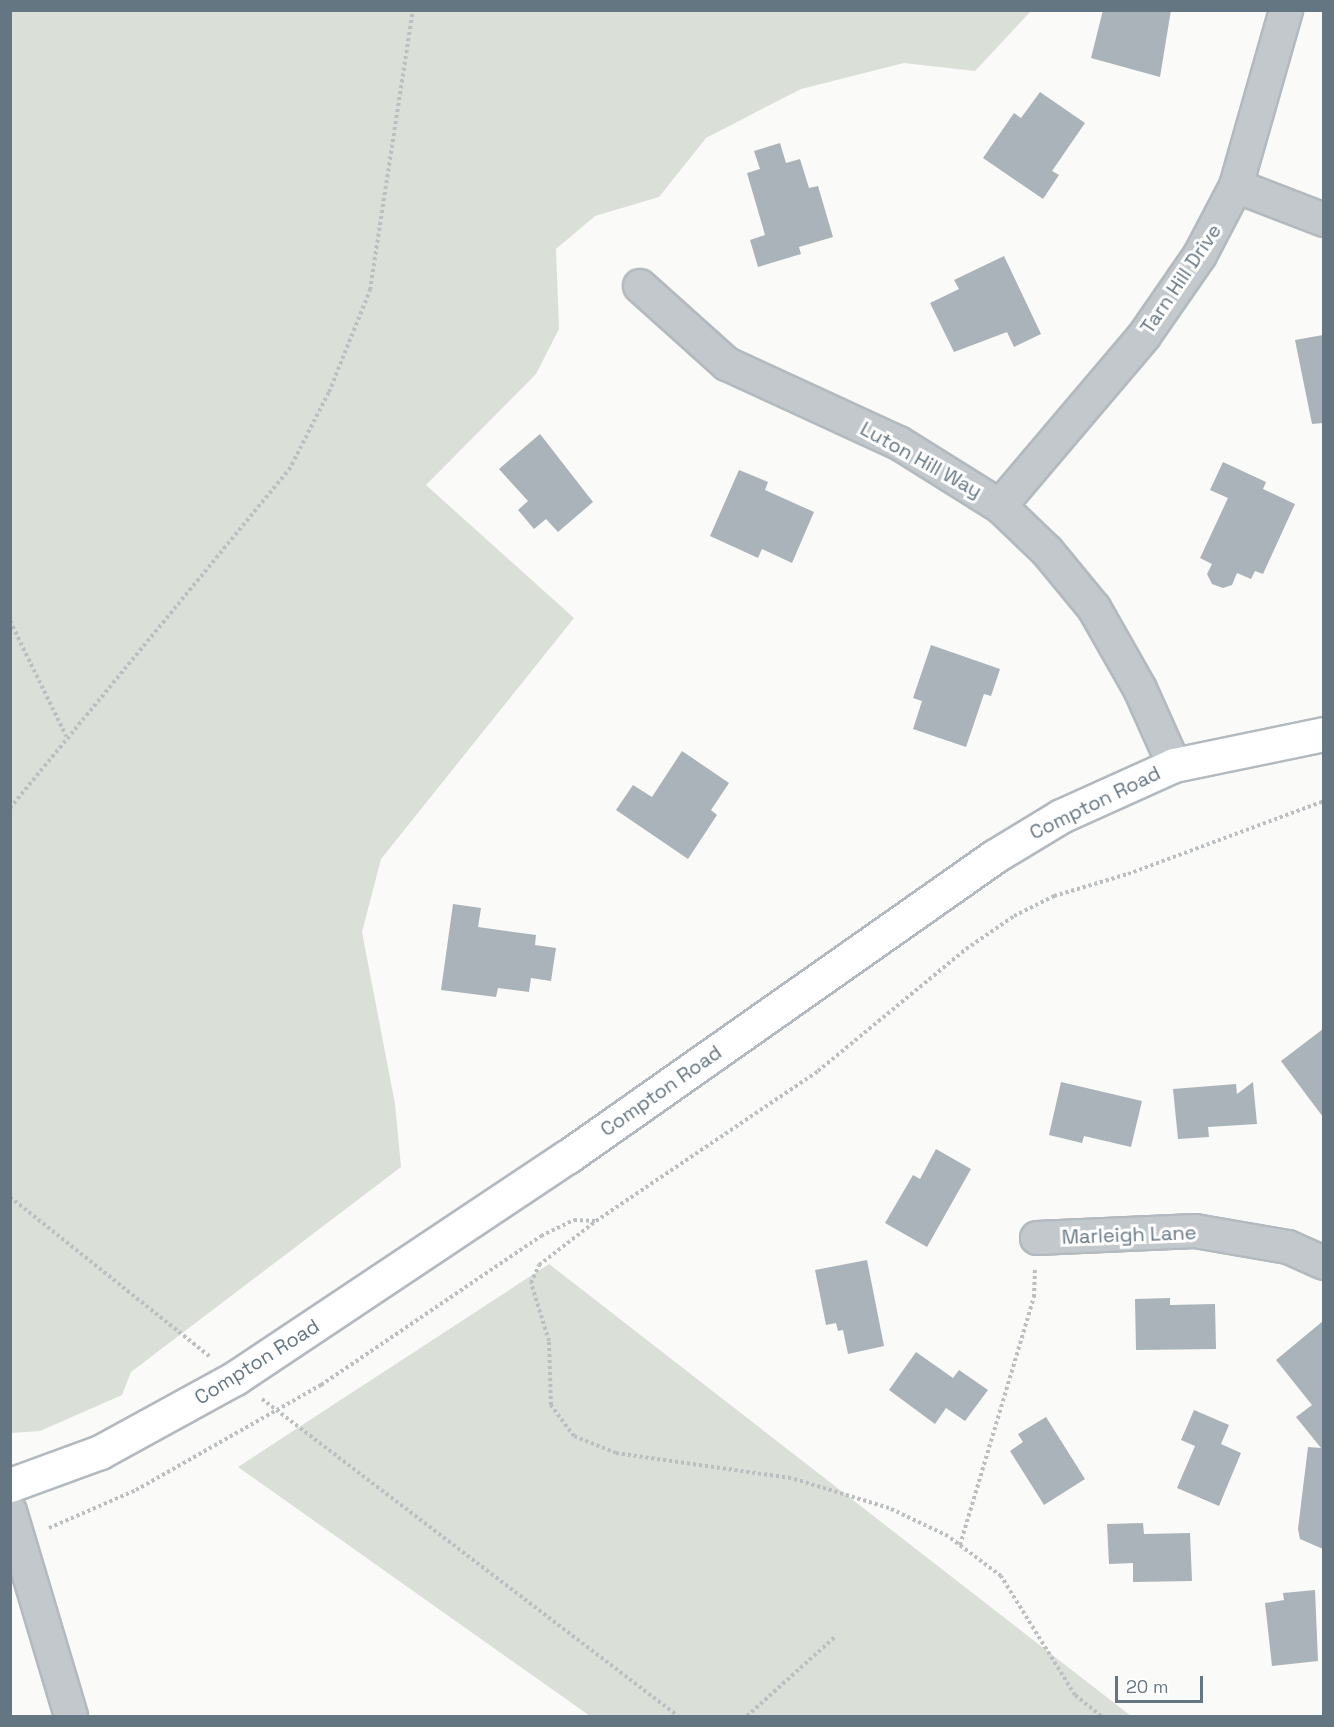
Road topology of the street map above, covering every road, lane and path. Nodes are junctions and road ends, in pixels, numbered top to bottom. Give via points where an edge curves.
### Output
1 (413, 10) edge
2 (1286, 10) edge
3 (1236, 186) junction
4 (1323, 220) edge
5 (640, 286) dead end
6 (1000, 506) junction
7 (10, 621) edge
8 (1323, 734) edge
9 (66, 736) junction
10 (1174, 765) junction
11 (1323, 801) edge
12 (10, 808) edge
13 (10, 1197) edge
14 (596, 1221) junction
15 (1037, 1238) joint
16 (1323, 1263) edge
17 (236, 1378) junction
18 (276, 1410) junction
19 (10, 1485) edge
20 (10, 1511) edge
21 (49, 1528) dead end
22 (960, 1545) junction
23 (836, 1636) dead end
24 (71, 1716) edge
25 (678, 1716) edge
26 (747, 1716) edge
27 (1101, 1716) edge

1 - 9 path via 370,290 329,392 289,470
2 - 3 street, Tarn Hill Drive
3 - 4 street
3 - 6 street, Tarn Hill Drive via 1200,255 1144,336
5 - 6 street, Luton Hill Way via 727,364 899,443
6 - 10 street, Luton Hill Way via 1047,551 1094,608 1140,689
7 - 9 path
8 - 10 main road, Compton Road
9 - 12 path
10 - 17 main road, Compton Road via 1061,816 994,856 596,1136
11 - 14 path via 1128,874 1054,896 1014,916 966,949 818,1071
13 - 17 path
14 - 18 path via 574,1220 541,1236
14 - 22 path via 540,1265 531,1283 549,1341 551,1405 574,1436 616,1453 791,1478 889,1508
15 - 16 street, Marleigh Lane via 1195,1231 1270,1242
15 - 22 path via 1034,1297
17 - 18 path
17 - 19 main road, Compton Road via 100,1452
18 - 21 path via 136,1490
18 - 25 path
20 - 24 street
22 - 27 path via 1001,1576 1075,1695
23 - 26 path

